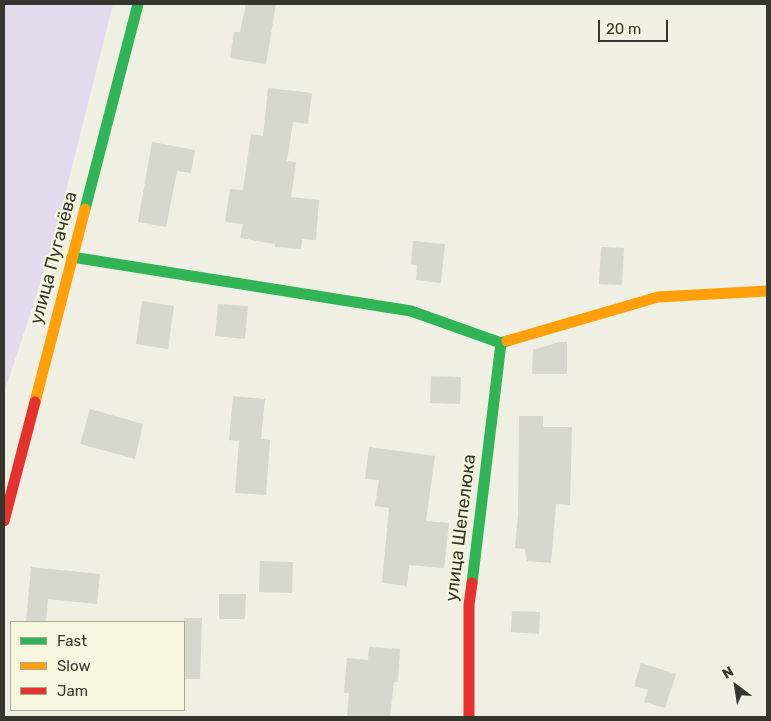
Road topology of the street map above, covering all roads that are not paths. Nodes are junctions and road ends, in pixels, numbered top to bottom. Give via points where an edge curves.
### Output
1 (138, 4) edge
2 (72, 257) junction
3 (767, 291) edge
4 (501, 343) junction
5 (4, 521) edge
6 (469, 717) edge

1 - 2 street, улица Пугачёва
2 - 4 street via 412,311
2 - 5 street, улица Пугачёва
3 - 4 street via 658,297
4 - 6 street, улица Шепелюка via 469,605

